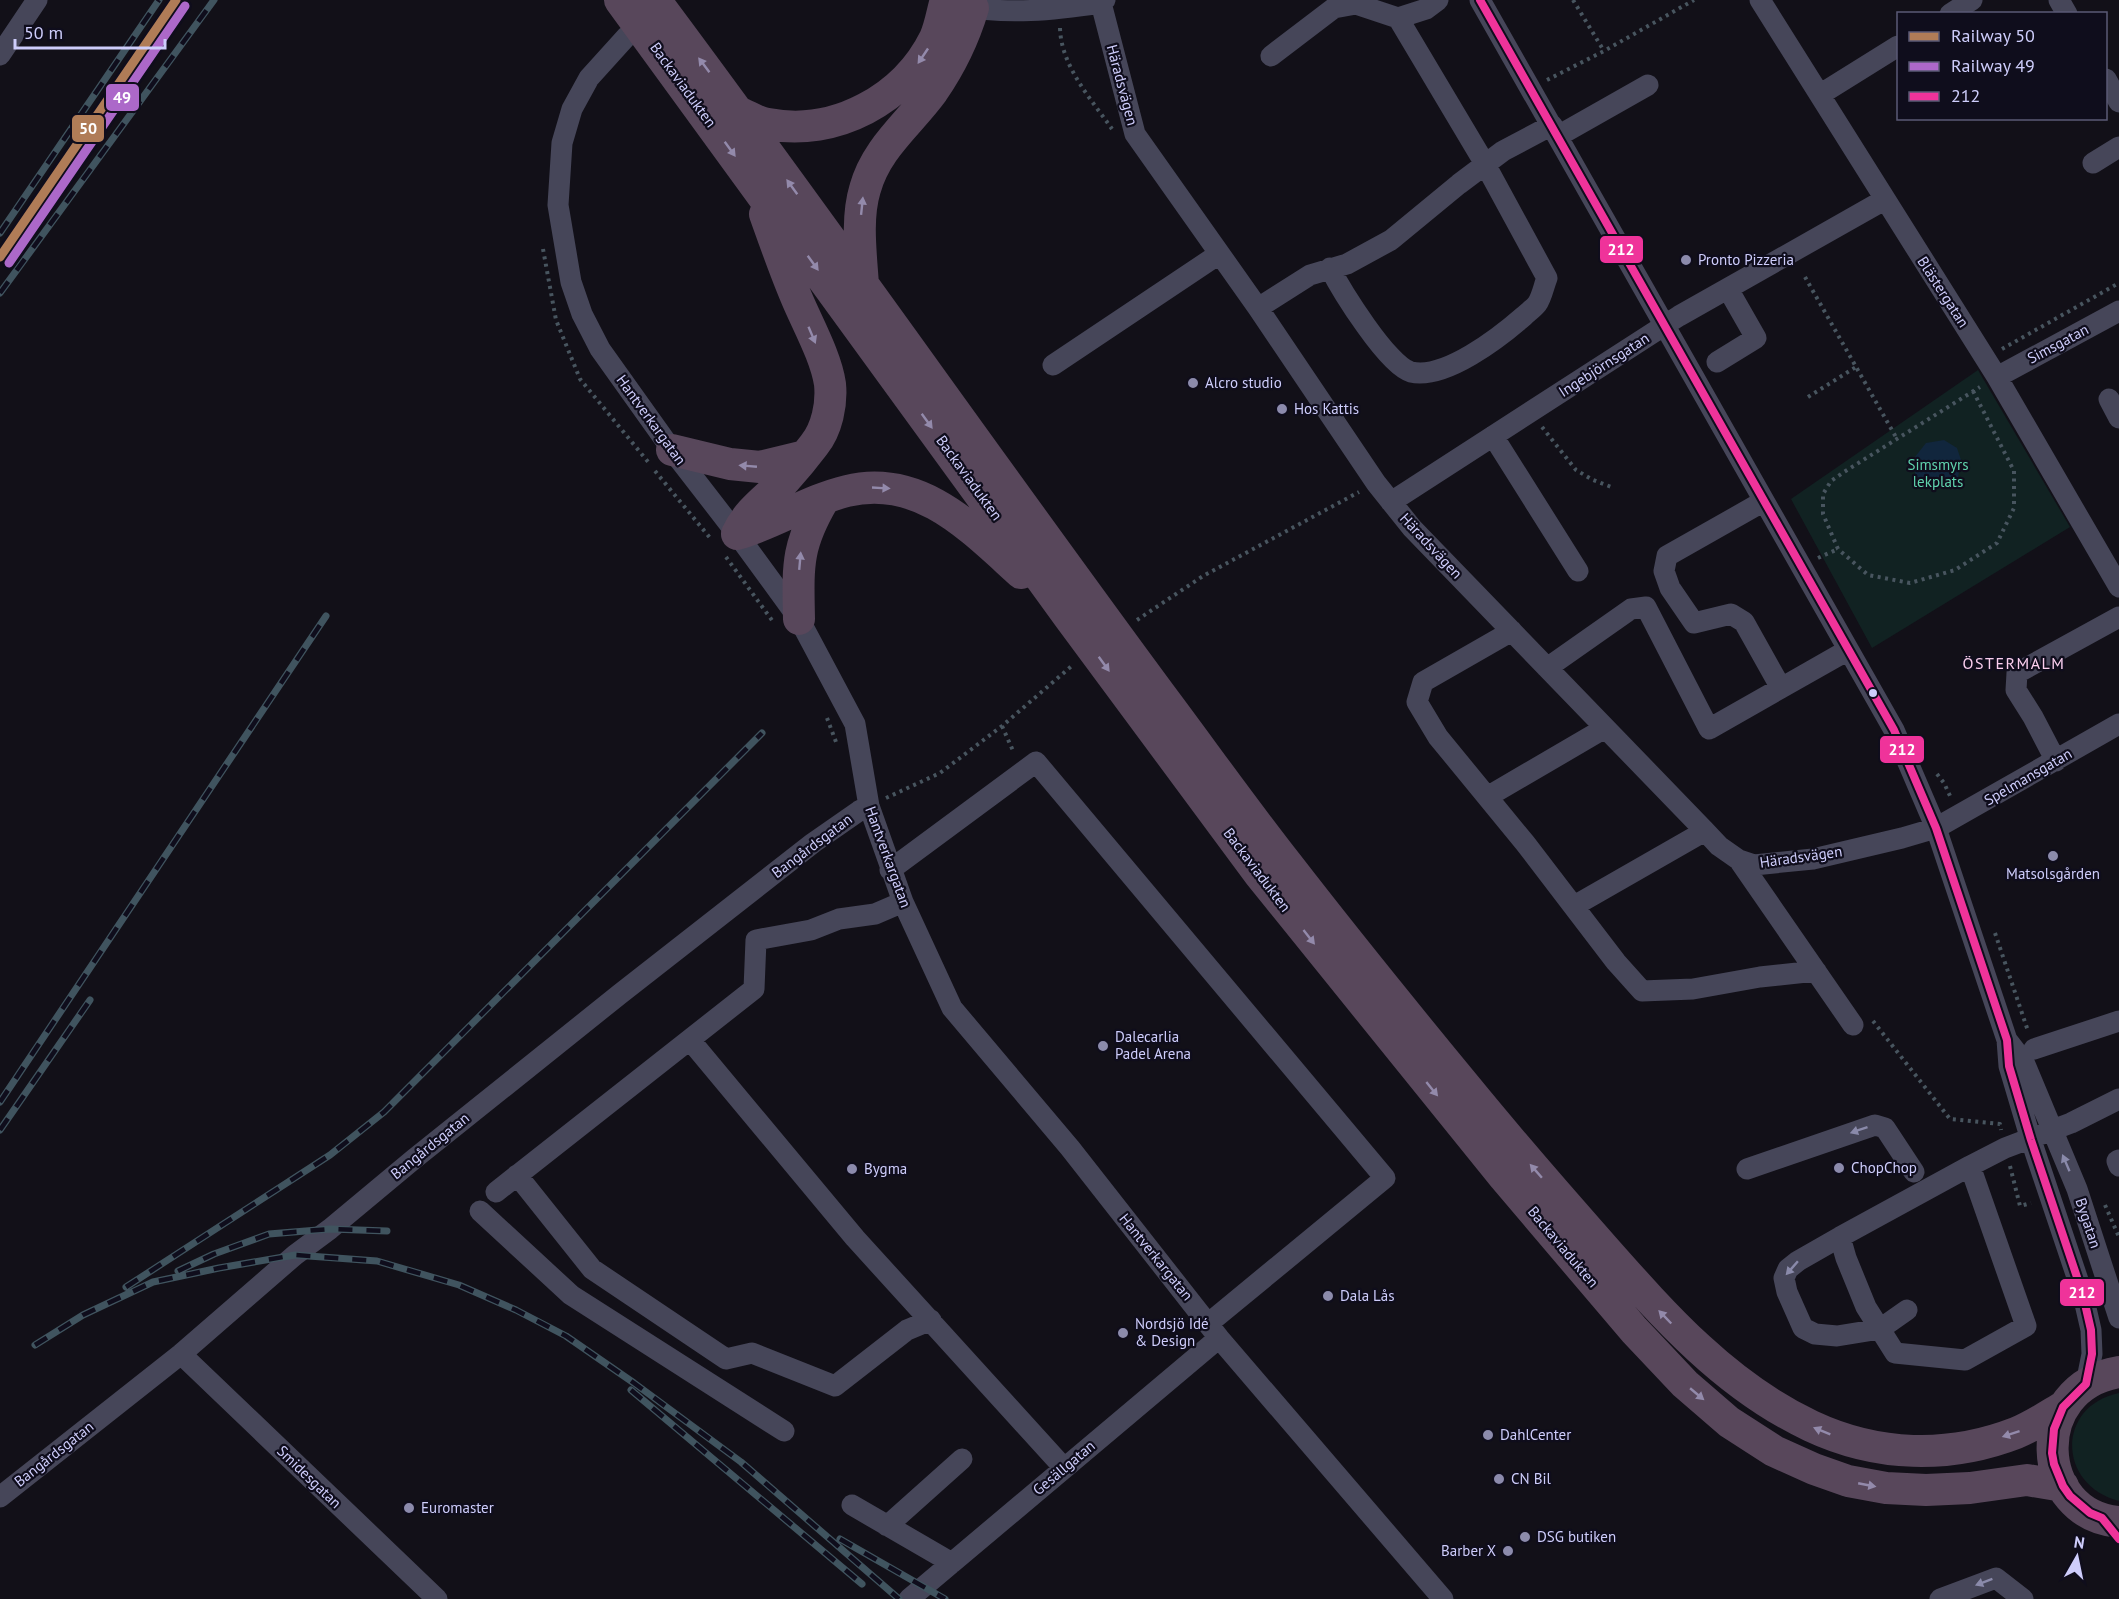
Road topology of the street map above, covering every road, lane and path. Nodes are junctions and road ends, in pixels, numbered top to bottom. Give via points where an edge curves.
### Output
1 (37, 0) edge
2 (620, 0) edge
3 (655, 0) edge
4 (1438, 0) edge
5 (1480, 0) edge
6 (1573, 0) edge
7 (1694, 0) edge
8 (1760, 0) edge
9 (1972, 0) edge
10 (1103, 1) edge
11 (960, 3) edge
12 (1060, 9) junction
13 (1953, 12) edge
14 (1398, 18) junction
15 (627, 36) dead end
16 (1897, 47) edge
17 (1604, 51) junction
18 (0, 55) edge
19 (1271, 56) dead end
20 (2107, 82) edge
21 (1648, 85) dead end
22 (1531, 88) junction
23 (1821, 94) junction
24 (2119, 102) edge
25 (738, 112) junction
26 (1555, 131) junction
27 (1135, 134) junction
28 (2119, 147) edge
29 (2093, 163) dead end
30 (1485, 164) junction
31 (754, 182) junction
32 (1884, 200) junction
33 (1219, 254) junction
34 (1330, 268) junction
35 (1804, 277) dead end
36 (2119, 282) edge
37 (863, 285) junction
38 (1728, 289) junction
39 (1258, 308) junction
40 (2119, 311) edge
41 (1664, 326) junction
42 (1985, 358) junction
43 (1717, 362) dead end
44 (1053, 365) dead end
45 (1856, 367) junction
46 (1997, 376) junction
47 (1973, 391) junction
48 (1808, 397) dead end
49 (1530, 412) junction
50 (1493, 436) junction
51 (1897, 439) junction
52 (672, 450) junction
53 (805, 456) junction
54 (1376, 483) junction
55 (1614, 488) dead end
56 (824, 499) junction
57 (1764, 501) junction
58 (1391, 502) junction
59 (737, 534) junction
60 (1578, 571) dead end
61 (2119, 587) edge
62 (1069, 617) junction
63 (2119, 617) edge
64 (799, 619) junction
65 (1129, 625) dead end
66 (1512, 631) junction
67 (1848, 650) junction
68 (1078, 661) dead end
69 (1547, 668) junction
70 (1781, 688) junction
71 (2119, 724) edge
72 (1002, 726) junction
73 (1605, 728) junction
74 (2056, 761) junction
75 (1022, 773) junction
76 (1487, 797) junction
77 (869, 806) junction
78 (1936, 828) junction
79 (1705, 831) junction
80 (1739, 860) junction
81 (890, 870) junction
82 (903, 902) junction
83 (1574, 906) junction
84 (1816, 972) junction
85 (1860, 1019) joint
86 (2119, 1021) edge
87 (690, 1040) junction
88 (2007, 1040) junction
89 (2034, 1049) dead end
90 (2119, 1099) edge
91 (2052, 1131) junction
92 (2031, 1140) junction
93 (2005, 1149) junction
94 (2119, 1160) edge
95 (1970, 1166) junction
96 (2119, 1166) edge
97 (1748, 1169) dead end
98 (1914, 1172) dead end
99 (517, 1175) junction
100 (496, 1192) dead end
101 (2051, 1196) junction
102 (480, 1211) dead end
103 (1840, 1237) junction
104 (1907, 1310) dead end
105 (2119, 1318) edge
106 (931, 1320) junction
107 (1880, 1329) junction
108 (1214, 1330) junction
109 (180, 1354) junction
110 (2119, 1372) edge
111 (2086, 1384) junction
112 (2063, 1407) junction
113 (784, 1431) dead end
114 (962, 1459) dead end
115 (1064, 1468) junction
116 (2063, 1486) junction
117 (0, 1497) edge
118 (852, 1505) dead end
119 (887, 1526) junction
120 (2113, 1526) edge
121 (952, 1563) junction
122 (436, 1599) edge
123 (909, 1599) edge
124 (1443, 1599) edge
125 (1940, 1599) edge
126 (2023, 1599) edge

1 - 18 street
2 -> 31 highway, Backaviadukten
25 -> 3 highway, Backaviadukten
4 - 14 street via 1426,9
5 - 22 street, Bygatan
6 - 17 path
7 - 17 path
8 - 23 street, Blästergatan
9 - 13 street
10 - 12 street
10 - 27 street, Häradsvägen
11 - 12 street via 1024,12
11 -> 25 highway via 906,77 862,111 837,122 793,128 765,124
37 -> 11 highway via 865,189 891,139 932,91 963,39
12 - 27 path via 1066,57 1080,84 1121,141
14 - 19 street via 1356,4 1334,8
14 - 30 street
15 - 52 street, Hantverkargatan via 589,78 572,109 562,143 558,205 571,282 582,314 600,349
16 - 23 street
17 - 22 path
20 - 24 street
21 - 26 street
22 - 26 street, Bygatan
23 - 32 street, Blästergatan
37 -> 25 highway, Backaviadukten
26 - 30 street via 1503,151
26 - 41 street, Bygatan
27 - 33 street, Häradsvägen
28 - 29 street
30 - 34 street via 1391,240 1347,264
30 - 34 street via 1547,278 1538,303 1502,335 1435,371 1410,372 1386,353
31 -> 53 highway via 830,387 827,419 817,442
31 -> 62 highway, Backaviadukten
32 - 38 street, Ingebjörnsgatan
32 - 42 street, Blästergatan
33 - 39 street, Häradsvägen
33 - 44 street
34 - 39 street via 1310,275
35 - 45 path
36 - 42 path
112 -> 37 highway, Backaviadukten via 2021,1431 1957,1450 1881,1449 1809,1426 1728,1375 1692,1344 1525,1158 1284,860
38 - 41 street, Ingebjörnsgatan
38 - 43 street via 1756,338
39 - 54 street, Häradsvägen
40 - 46 street, Simsgatan
41 - 49 street, Ingebjörnsgatan
41 - 57 street, Bygatan
42 - 46 street, Blästergatan
45 - 48 path
45 - 51 path
46 - 47 path
46 - 61 street, Blästergatan
47 - 51 path
47 - 51 path via 2014,471 2014,508 1997,543 1955,570 1910,583 1868,575 1838,549 1823,514 1824,494 1831,481
49 - 50 street, Ingebjörnsgatan
49 - 55 path via 1576,470
50 - 58 street, Ingebjörnsgatan
50 - 60 street
53 -> 52 highway via 760,467
52 - 59 street, Hantverkargatan
53 - 59 highway via 752,510
54 - 58 street, Häradsvägen
54 - 65 path via 1203,576
56 - 59 highway
56 -> 62 highway via 848,491 897,489 938,504 991,545
64 -> 56 highway via 802,544
57 - 67 street, Bygatan
57 - 70 street via 1667,556 1664,571 1682,609 1694,623 1731,614 1744,622
58 - 66 street, Häradsvägen
59 - 64 street, Hantverkargatan
62 -> 116 highway, Backaviadukten via 1260,875 1375,1020 1634,1330 1685,1384 1729,1422 1774,1450 1848,1481 1926,1490 2027,1480
63 - 74 street via 2017,674 2016,690
64 - 77 street, Hantverkargatan via 855,724
66 - 69 street, Häradsvägen
66 - 76 street via 1423,682 1417,702 1437,736
67 - 70 street
67 - 78 street, Bygatan via 1894,730
68 - 72 path
69 - 70 street via 1631,609 1646,607 1709,729
69 - 73 street, Häradsvägen
71 - 74 street, Spelmansgatan
72 - 75 path
72 - 77 path via 940,773
73 - 76 street
73 - 79 street, Häradsvägen
74 - 78 street, Spelmansgatan
75 - 81 street
75 - 108 street, Gesällgatan via 1036,762 1385,1178
76 - 83 street
77 - 81 street, Hantverkargatan
77 - 109 street, Bangårdsgatan via 813,843 620,994 295,1255
78 - 80 street, Häradsvägen via 1813,859 1754,865
78 - 88 street, Bygatan
79 - 80 street, Häradsvägen
79 - 83 street
80 - 84 street
81 - 82 street, Hantverkargatan
82 - 87 street via 875,914 756,940 754,989
82 - 108 street, Hantverkargatan via 952,1008 1070,1148
83 - 84 street via 1642,991
84 - 85 street
85 - 93 path via 1950,1119 2000,1124
86 - 89 street
87 - 99 street
87 - 106 street via 855,1238
88 - 91 street, Bygatan via 2024,1062
88 - 92 street, Bygatan via 2009,1066
90 - 91 street
91 - 92 street
105 -> 91 street, Bygatan via 2077,1189
92 - 93 street
92 - 101 street, Bygatan
93 - 95 street
93 - 101 path via 2020,1206
94 - 96 street
95 - 103 street
95 - 107 street via 2026,1326 1965,1360 1894,1353
98 -> 97 street via 1885,1128 1875,1125
99 - 100 street
99 - 106 street via 592,1269 726,1359 752,1353 835,1386 908,1330
101 - 111 street, Bygatan via 2091,1330 2092,1354
102 - 113 street via 571,1295
103 - 107 street via 1866,1307
103 -> 107 street via 1788,1269 1784,1278 1787,1292 1803,1328 1815,1334 1837,1336
104 - 107 street
106 - 115 street
108 - 115 street, Gesällgatan
108 - 124 street, Hantverkargatan
109 - 117 street, Bangårdsgatan
109 - 122 street, Smidesgatan
110 - 111 highway
111 - 112 highway
112 - 116 highway via 2054,1429 2052,1453
114 - 119 street
115 - 121 street, Gesällgatan
116 - 120 highway via 2080,1505
118 - 119 street
119 - 121 street
121 - 123 street, Gesällgatan
126 -> 125 street via 1996,1578

